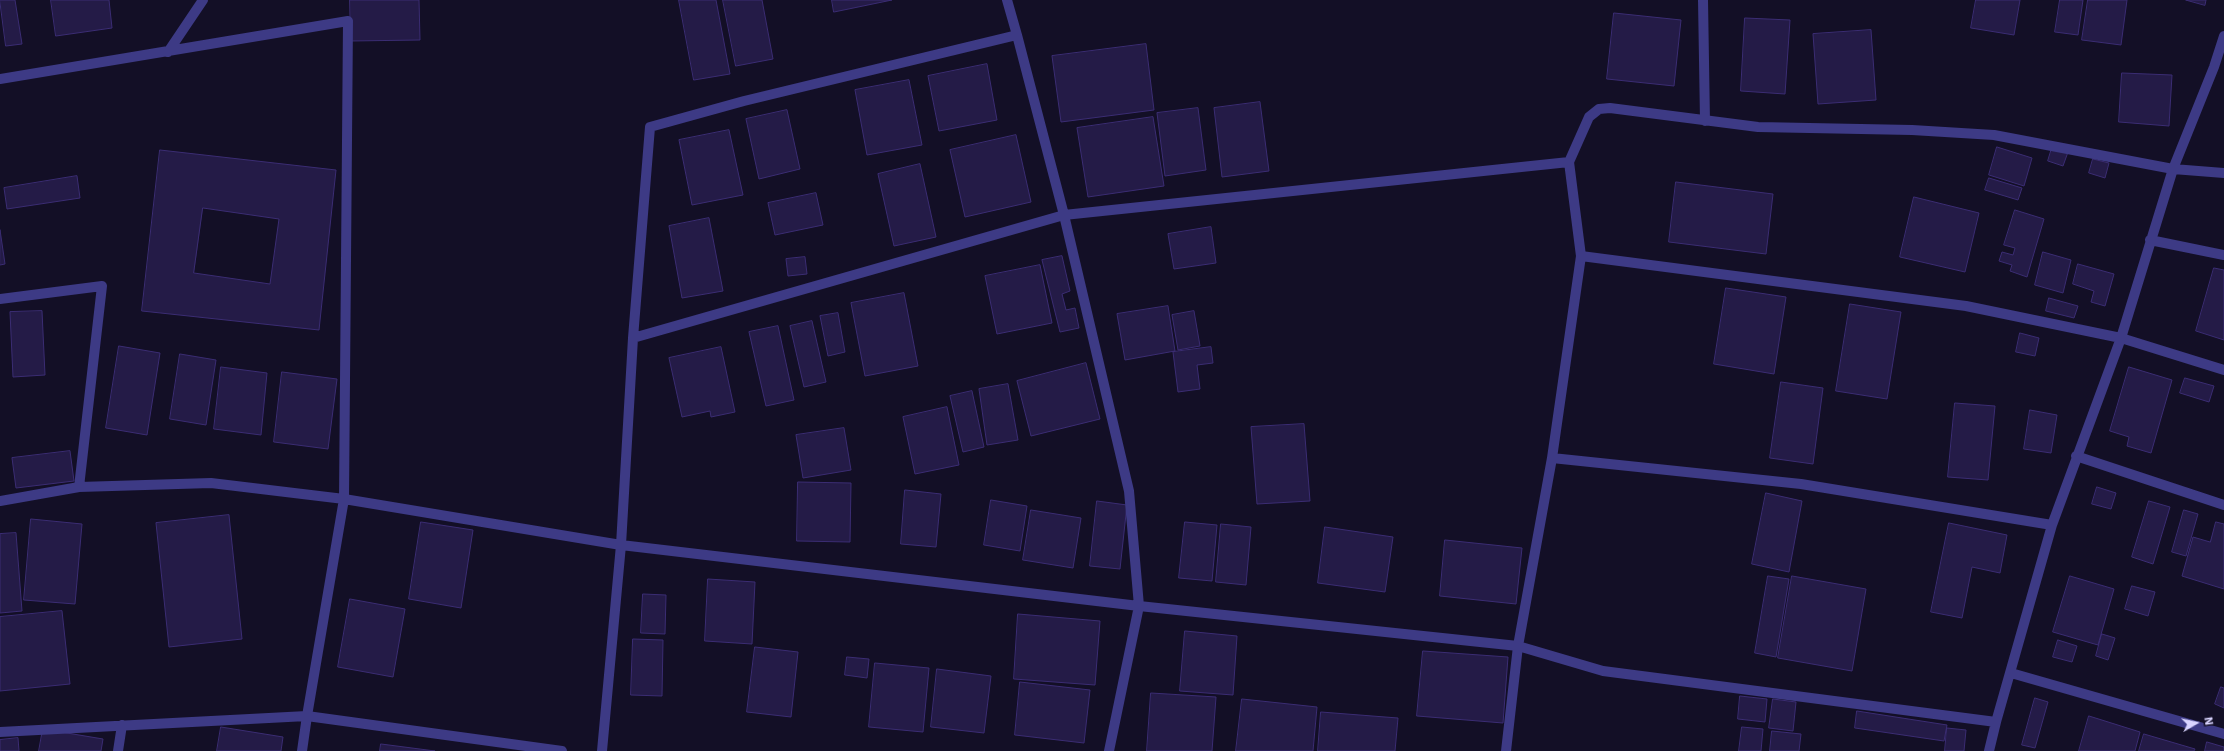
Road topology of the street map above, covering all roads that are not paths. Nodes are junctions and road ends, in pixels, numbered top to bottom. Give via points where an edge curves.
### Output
1 (203, 0) edge
2 (1007, 0) edge
3 (1703, 0) edge
4 (1017, 35) junction
5 (2224, 36) edge
6 (168, 52) junction
7 (0, 79) edge
8 (1705, 120) junction
9 (1570, 162) junction
10 (2174, 169) junction
11 (2224, 173) edge
12 (1064, 215) junction
13 (2150, 240) junction
14 (2224, 255) edge
15 (1581, 256) junction
16 (0, 299) edge
17 (633, 338) junction
18 (2121, 338) junction
19 (2224, 370) edge
20 (2076, 456) junction
21 (1552, 458) junction
22 (79, 487) junction
23 (344, 499) junction
24 (0, 501) edge
25 (2224, 505) edge
26 (2052, 525) junction
27 (620, 545) junction
28 (1139, 606) junction
29 (1518, 646) junction
30 (2011, 673) junction
31 (307, 716) junction
32 (1996, 722) junction
33 (122, 726) junction
34 (0, 732) edge
35 (2224, 734) edge
36 (118, 751) edge
37 (302, 751) edge
38 (562, 751) edge
39 (602, 751) edge
40 (1109, 751) edge
41 (1506, 751) edge
42 (1989, 751) edge

1 - 6 street
2 - 4 street
3 - 8 street
4 - 12 street
4 - 17 street via 752,99 650,127
5 - 10 street
6 - 7 street
6 - 23 street via 348,21
8 - 9 street via 1610,108 1599,109 1589,117
8 - 10 street via 1758,127 1912,130 1994,135
9 - 12 street
9 - 15 street
10 - 11 street
10 - 13 street
12 - 17 street
12 - 28 street via 1129,491
13 - 14 street
13 - 18 street
15 - 18 street via 1966,306
15 - 21 street
16 - 22 street via 102,286
17 - 27 street
18 - 19 street
18 - 20 street
20 - 25 street
20 - 26 street
21 - 26 street via 1801,484
21 - 29 street
22 - 23 street via 211,483
22 - 24 street
23 - 27 street
23 - 31 street
26 - 30 street
27 - 28 street
27 - 39 street
28 - 29 street
28 - 40 street
29 - 32 street via 1603,671
29 - 41 street
30 - 32 street
30 - 35 street
31 - 33 street
31 - 37 street
31 - 38 street
32 - 42 street
33 - 34 street
33 - 36 street

